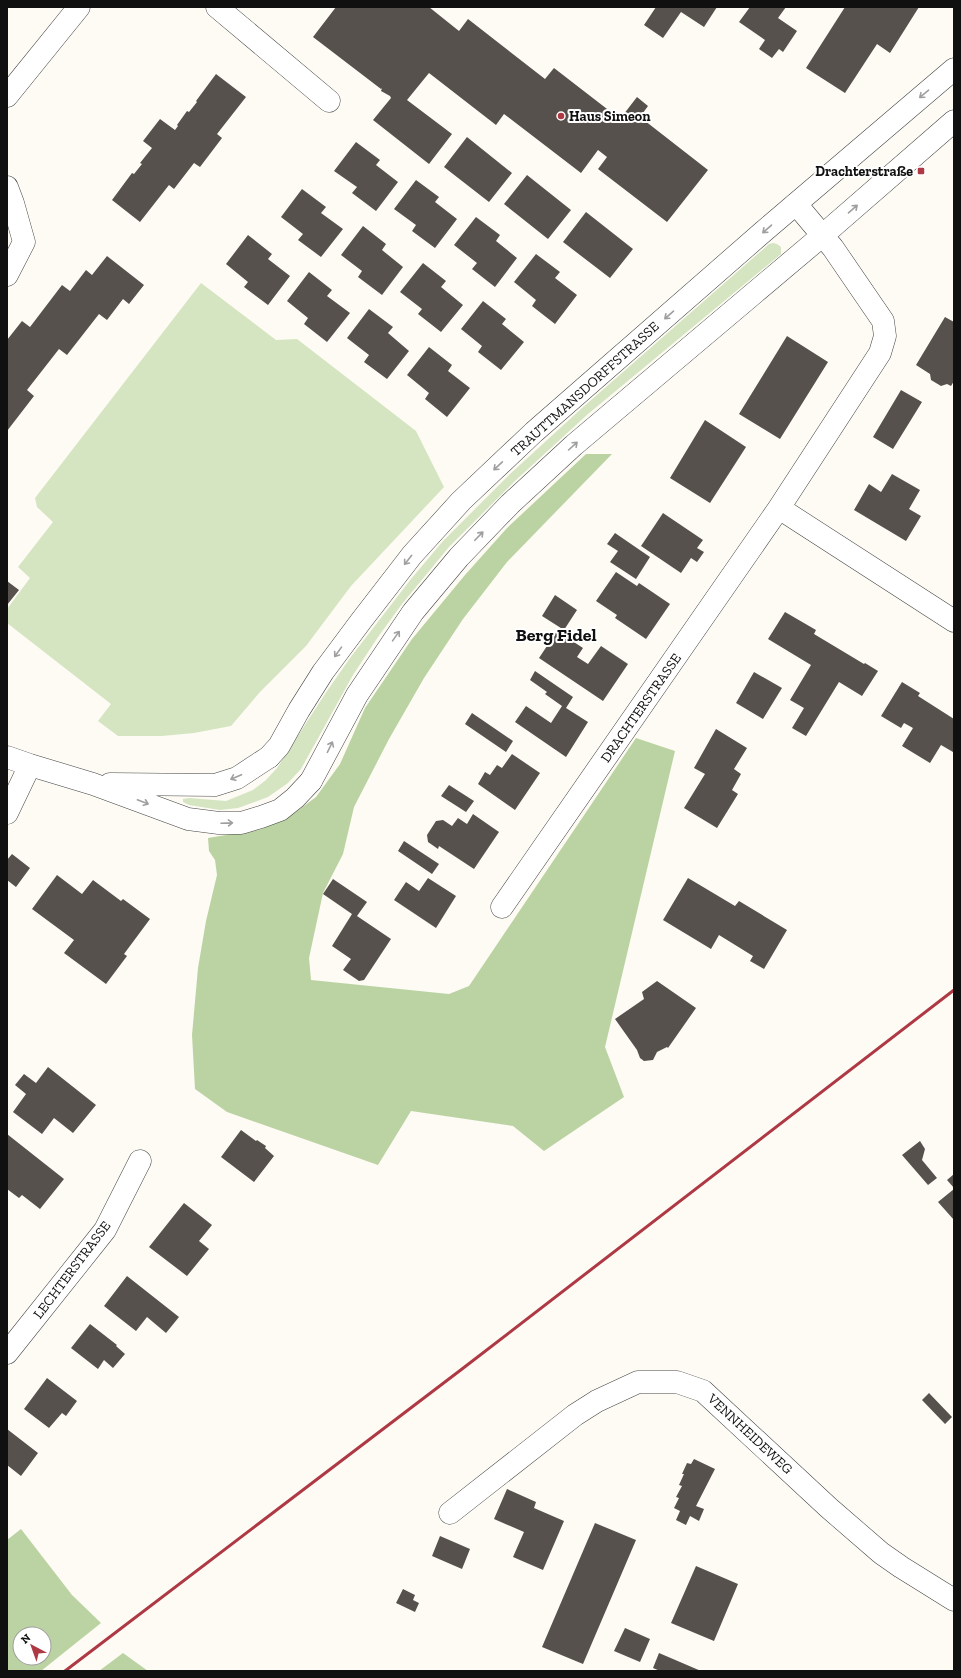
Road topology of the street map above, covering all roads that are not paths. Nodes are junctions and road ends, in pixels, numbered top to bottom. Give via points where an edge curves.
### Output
1 (79, 7) edge
2 (217, 7) edge
3 (954, 69) edge
4 (7, 96) edge
5 (329, 101) dead end
6 (954, 121) edge
7 (7, 186) edge
8 (796, 204) junction
9 (823, 235) junction
10 (7, 275) edge
11 (780, 508) junction
12 (954, 621) edge
13 (7, 757) edge
14 (30, 765) junction
15 (93, 784) junction
16 (7, 813) edge
17 (502, 907) dead end
18 (140, 1161) dead end
19 (7, 1353) edge
20 (450, 1513) dead end
21 (954, 1600) edge

1 - 4 street
2 - 5 street
3 -> 8 street, TRAUTTMANSDORFFSTRASSE
9 -> 6 street
7 - 10 street via 24,242
8 - 9 street, DRACHTERSTRASSE
8 -> 15 street, TRAUTTMANSDORFFSTRASSE via 534,432 462,501 412,555 361,621 299,710 280,746 269,757 237,778 215,785
9 - 11 street, DRACHTERSTRASSE via 883,321 885,336 880,353
15 -> 9 street via 188,819 241,823 280,810 311,781 357,695 378,662 413,612 459,557 510,504 574,445
11 - 12 street
11 - 17 street, DRACHTERSTRASSE
13 - 14 street
14 - 15 street
14 - 16 street
18 - 19 street, LECHTERSTRASSE via 106,1230
20 - 21 street, VENNHEIDEWEG via 574,1415 597,1401 638,1382 677,1382 704,1391 881,1553

